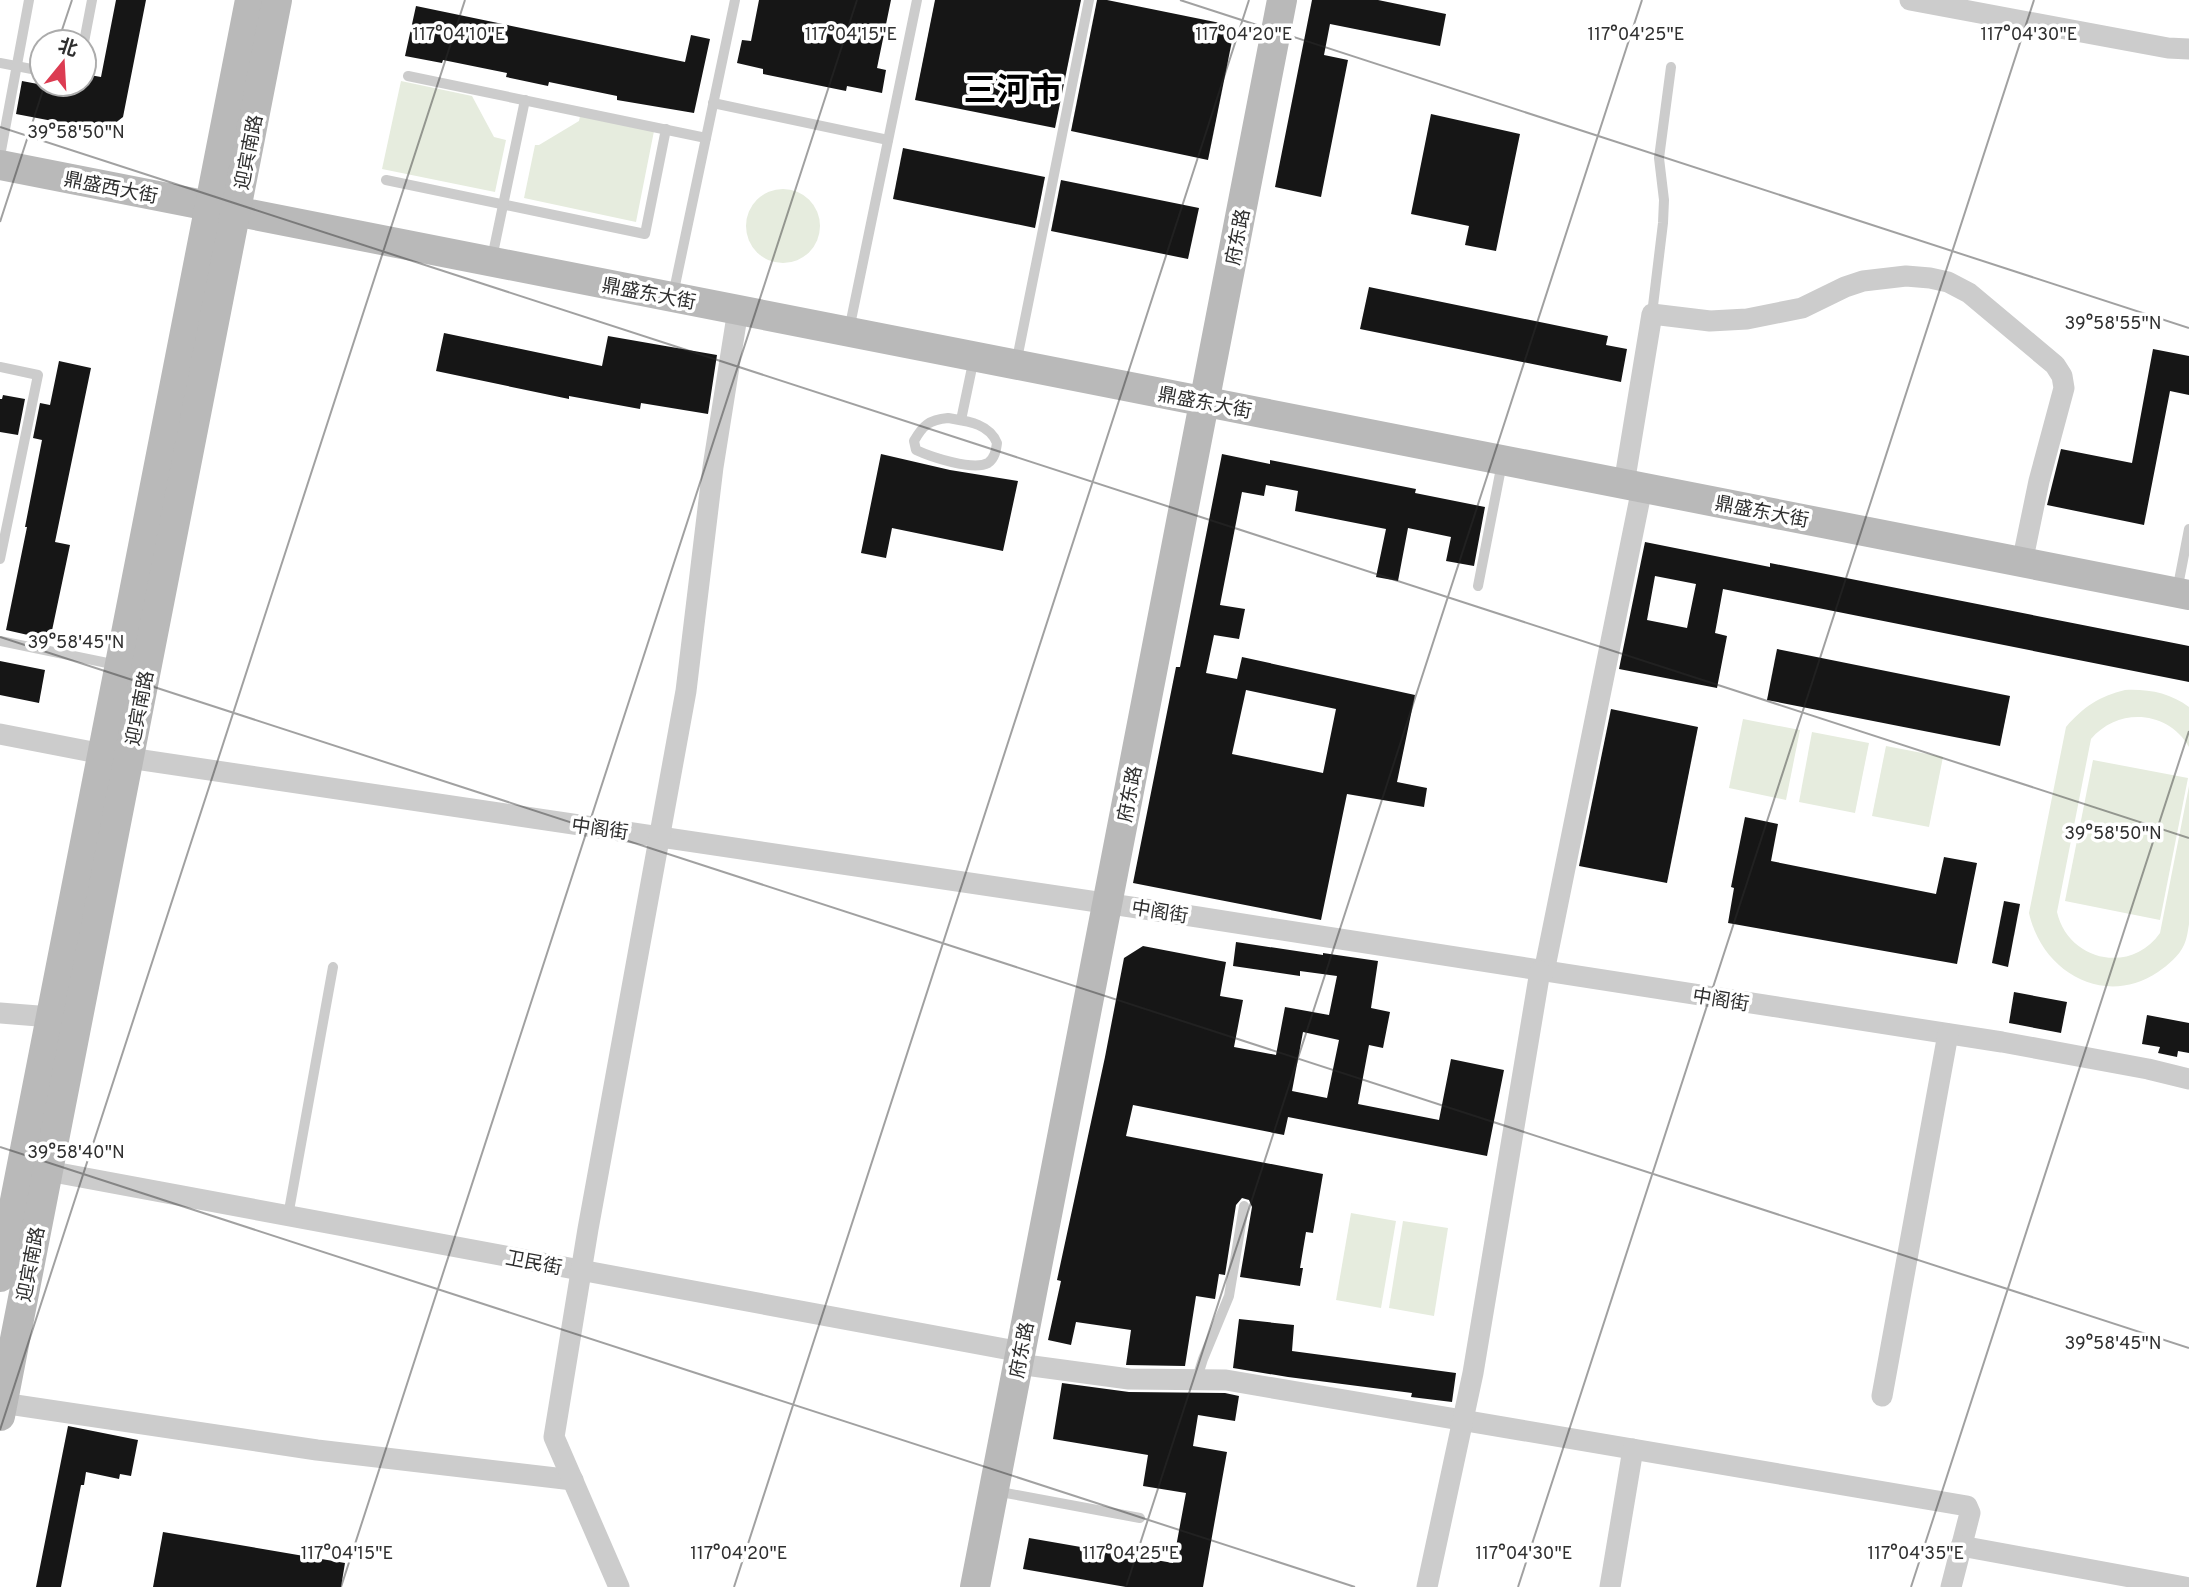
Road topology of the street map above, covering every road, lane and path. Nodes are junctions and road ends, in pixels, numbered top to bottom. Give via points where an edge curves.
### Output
1 (29, 0) edge
2 (90, 0) edge
3 (250, 0) edge
4 (277, 0) edge
5 (735, 0) edge
6 (917, 0) edge
7 (1089, 0) edge
8 (1282, 0) edge
9 (1910, 0) edge
10 (86, 28) edge
11 (2178, 49) edge
12 (2189, 61) edge
13 (0, 63) edge
14 (16, 66) junction
15 (1671, 67) dead end
16 (28, 68) edge
17 (408, 76) dead end
18 (525, 100) junction
19 (713, 103) junction
20 (666, 129) junction
21 (706, 138) junction
22 (888, 140) junction
23 (0, 156) edge
24 (0, 165) edge
25 (386, 180) dead end
26 (503, 204) junction
27 (222, 209) junction
28 (491, 262) junction
29 (673, 298) junction
30 (738, 310) junction
31 (1653, 314) junction
32 (848, 332) junction
33 (974, 356) junction
34 (1016, 365) junction
35 (0, 367) edge
36 (1205, 402) junction
37 (961, 420) junction
38 (1503, 460) junction
39 (1633, 486) junction
40 (2189, 528) edge
41 (0, 559) edge
42 (2022, 562) junction
43 (1478, 586) dead end
44 (2183, 594) edge
45 (0, 641) edge
46 (120, 666) junction
47 (0, 734) edge
48 (116, 756) junction
49 (659, 837) junction
50 (1108, 903) junction
51 (333, 967) dead end
52 (1542, 972) junction
53 (0, 1013) edge
54 (51, 1017) junction
55 (1948, 1034) junction
56 (2189, 1079) edge
57 (48, 1171) junction
58 (1244, 1206) dead end
59 (288, 1216) junction
60 (582, 1270) junction
61 (0, 1277) edge
62 (1019, 1358) junction
63 (1197, 1378) junction
64 (1882, 1396) dead end
65 (1, 1410) edge
66 (1463, 1420) junction
67 (1633, 1449) junction
68 (573, 1480) junction
69 (994, 1491) junction
70 (1140, 1518) dead end
71 (1962, 1546) junction
72 (619, 1587) edge
73 (975, 1587) edge
74 (1427, 1587) edge
75 (1610, 1587) edge
76 (1951, 1587) edge
77 (2185, 1587) edge

1 - 14 lane
2 - 10 lane
3 - 27 main road, 迎宾南路
4 - 27 main road, 迎宾南路
5 - 19 lane
6 - 22 lane
7 - 34 lane
8 - 36 main road, 府东路
9 - 11 street
11 - 12 street via 2172,53
13 - 14 lane
14 - 16 lane
14 - 23 lane
15 - 31 lane via 1659,158 1664,200
17 - 18 lane
18 - 20 lane
18 - 26 lane
19 - 21 lane
19 - 22 lane
20 - 21 lane
20 - 26 lane via 645,234
21 - 29 lane
22 - 32 lane
24 - 27 main road, 鼎盛西大街
25 - 26 lane
26 - 28 lane
27 - 28 main road, 鼎盛东大街
27 - 46 main road, 迎宾南路
27 - 48 main road, 迎宾南路
28 - 29 main road, 鼎盛东大街
29 - 30 main road, 鼎盛东大街
30 - 32 main road, 鼎盛东大街
30 - 49 street via 713,467 686,691
31 - 39 street
31 - 42 street via 1710,321 1747,318 1802,308 1863,281 1906,276 1948,282 1969,293 2055,365 2064,382
32 - 33 main road, 鼎盛东大街
33 - 34 main road, 鼎盛东大街
33 - 37 lane
34 - 36 main road, 鼎盛东大街
35 - 41 lane via 38,375
36 - 38 main road, 鼎盛东大街
36 - 50 main road, 府东路
37 - 37 lane via 994,436 996,450 989,462 960,463 916,450 914,441 927,423
38 - 39 main road, 鼎盛东大街
38 - 43 lane
39 - 42 main road, 鼎盛东大街
39 - 52 street
40 - 44 lane
42 - 44 main road, 鼎盛东大街
45 - 46 lane
46 - 48 main road, 迎宾南路
47 - 48 street, 中阁街
48 - 49 street, 中阁街
48 - 54 main road, 迎宾南路
48 - 57 main road, 迎宾南路
49 - 50 street, 中阁街
49 - 60 street
50 - 52 street, 中阁街
50 - 62 main road, 府东路
51 - 59 lane
52 - 55 street, 中阁街
52 - 66 street
53 - 54 street
54 - 61 main road, 迎宾南路
55 - 56 street, 中阁街
55 - 64 street
57 - 59 street, 卫民街
57 - 65 main road, 迎宾南路
58 - 63 lane via 1229,1296
59 - 60 street, 卫民街
60 - 62 street, 卫民街
60 - 68 street via 554,1437
62 - 63 street, 卫民街 via 1129,1379
62 - 69 main road, 府东路
63 - 66 street, 卫民街
65 - 68 street
66 - 67 street, 卫民街
66 - 74 street
67 - 71 street, 卫民街 via 1967,1506 1970,1513
67 - 75 street
68 - 72 street
69 - 70 lane
69 - 73 main road, 府东路
71 - 76 street
71 - 77 street

